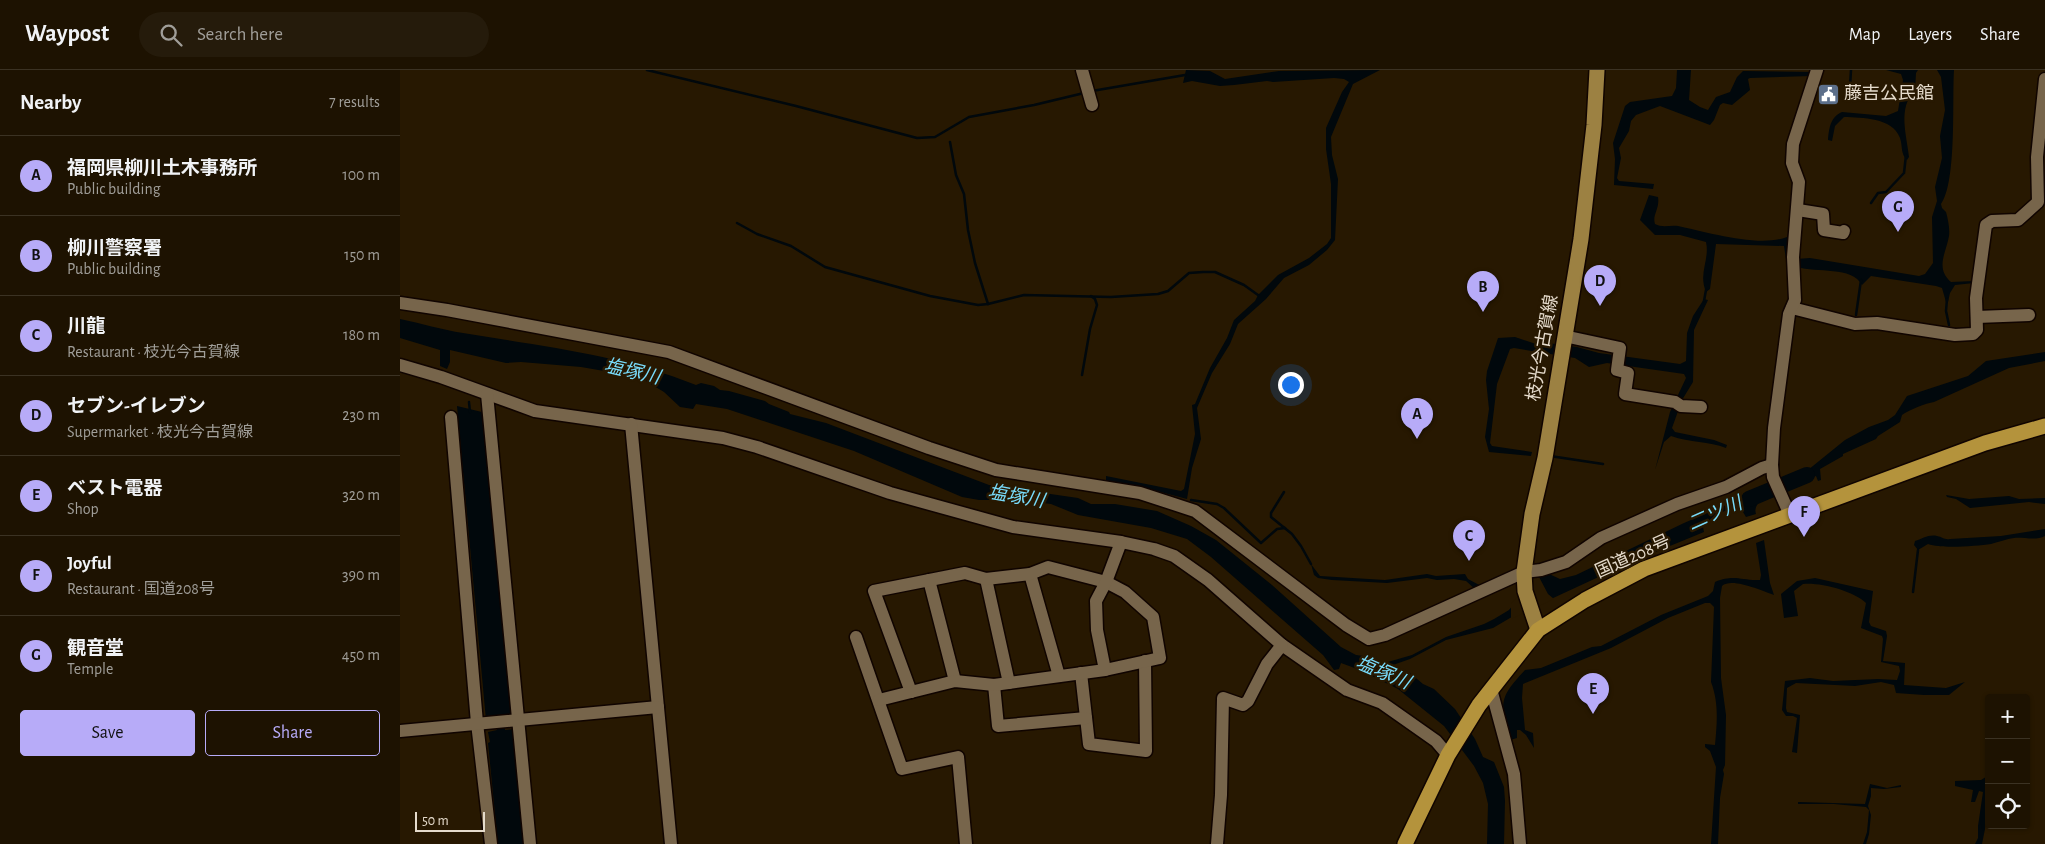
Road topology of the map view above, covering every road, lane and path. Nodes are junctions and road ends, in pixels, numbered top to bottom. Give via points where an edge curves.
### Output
1 (1082, 70) edge
2 (1597, 70) edge
3 (1816, 72) edge
4 (2045, 79) edge
5 (1092, 105) dead end
6 (1798, 210) junction
7 (1844, 231) dead end
8 (400, 303) edge
9 (1792, 308) junction
10 (2029, 315) dead end
11 (1977, 317) junction
12 (1563, 346) junction
13 (400, 365) edge
14 (487, 394) junction
15 (1702, 407) dead end
16 (451, 417) dead end
17 (631, 424) junction
18 (2045, 426) edge
19 (1774, 477) junction
20 (1790, 515) junction
21 (1120, 542) junction
22 (1030, 574) junction
23 (1524, 577) junction
24 (986, 579) junction
25 (929, 580) junction
26 (1106, 582) junction
27 (1538, 630) junction
28 (856, 637) dead end
29 (1282, 644) junction
30 (1145, 661) junction
31 (1105, 670) junction
32 (1081, 673) junction
33 (1059, 676) junction
34 (955, 680) junction
35 (1010, 683) junction
36 (994, 685) junction
37 (1491, 689) junction
38 (911, 692) junction
39 (879, 700) junction
40 (658, 707) junction
41 (1086, 718) junction
42 (518, 720) junction
43 (477, 724) junction
44 (400, 731) edge
45 (1448, 755) junction
46 (491, 844) edge
47 (530, 844) edge
48 (672, 844) edge
49 (966, 844) edge
50 (1217, 844) edge
51 (1405, 844) edge
52 (1520, 844) edge

1 - 5 street
2 - 12 main road, 枝光今古賀線 via 1586,199
3 - 6 street via 1793,144 1792,163 1799,182
4 - 11 street via 2037,157 2038,202 2018,220 1992,221 1986,225 1976,298
6 - 7 street via 1823,214 1824,230
6 - 9 street via 1795,300
8 - 23 street via 670,352 996,470 1140,493 1195,511 1369,639
9 - 11 street via 1855,324 1955,335 1972,334 1977,330
9 - 19 street via 1774,428
10 - 11 street
12 - 15 street via 1576,338 1620,348 1617,370 1628,373 1626,394
12 - 23 main road, 枝光今古賀線 via 1532,514
13 - 14 street
14 - 17 street via 535,411
14 - 42 street
16 - 43 street
17 - 21 street via 688,431 757,447 890,493 1013,527
17 - 40 street
18 - 20 highway, 国道208号 via 1985,444
19 - 20 street
19 - 23 street via 1762,468 1726,487 1677,504 1602,538 1566,562
20 - 27 highway, 国道208号 via 1644,569 1585,600
21 - 26 street
21 - 29 street via 1174,556 1208,580
22 - 24 street
22 - 26 street via 1048,567
22 - 33 street
23 - 27 main road, 枝光今古賀線
24 - 25 street via 965,573
24 - 35 street
25 - 34 street
25 - 38 street via 874,591
26 - 30 street via 1125,592 1153,617 1160,658
26 - 31 street via 1096,602 1097,630
27 - 37 highway, 国道208号
28 - 39 street
29 - 45 street via 1347,690 1382,703 1436,741
29 - 50 street via 1267,664 1248,701 1242,705 1223,698
30 - 31 street
30 - 41 street via 1146,751 1089,744
31 - 32 street
32 - 33 street
32 - 41 street
33 - 35 street
34 - 36 street
34 - 38 street
35 - 36 street
36 - 41 street via 998,726
37 - 45 highway, 国道208号
37 - 52 street via 1514,774
38 - 39 street
39 - 49 street via 902,769 958,757
40 - 42 street
40 - 48 street
42 - 43 street
42 - 47 street
43 - 44 street
43 - 46 street
45 - 51 highway, 国道208号

